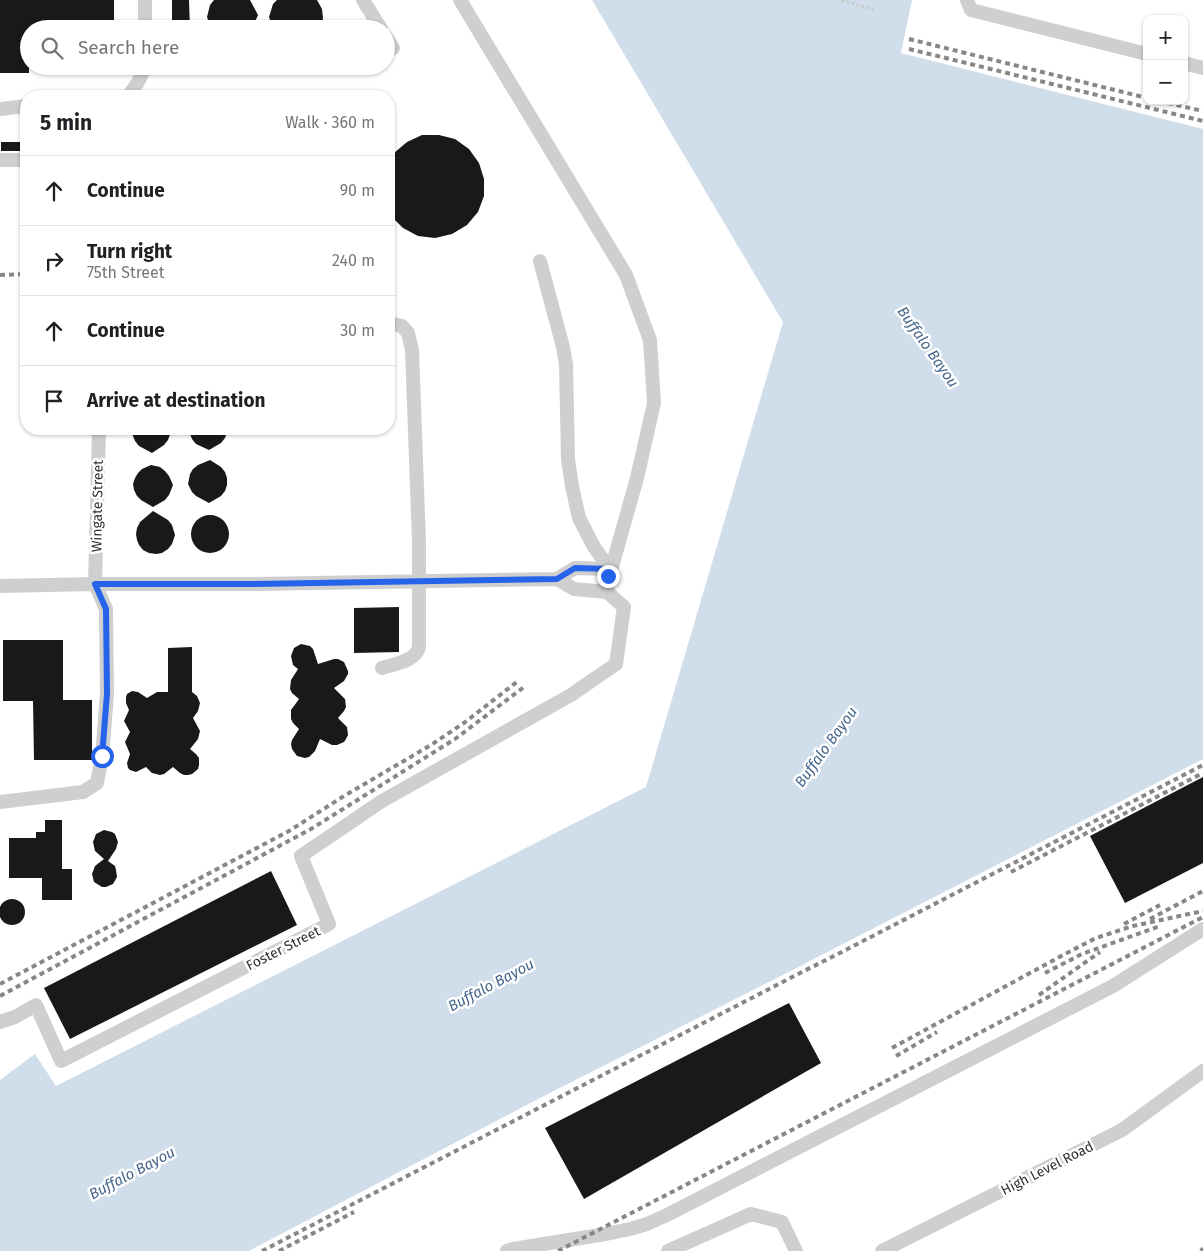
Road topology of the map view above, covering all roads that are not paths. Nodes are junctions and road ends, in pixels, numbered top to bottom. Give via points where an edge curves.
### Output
1 (145, 0) edge
2 (363, 0) edge
3 (460, 0) edge
4 (967, 0) edge
5 (145, 20) edge
6 (375, 20) edge
7 (1143, 53) edge
8 (1188, 64) edge
9 (1203, 68) edge
10 (142, 75) edge
11 (133, 90) edge
12 (20, 107) edge
13 (0, 109) edge
14 (0, 160) edge
15 (20, 160) edge
16 (540, 261) dead end
17 (395, 324) edge
18 (99, 435) edge
19 (610, 569) junction
20 (557, 579) junction
21 (419, 581) junction
22 (95, 584) junction
23 (0, 586) edge
24 (607, 592) junction
25 (382, 668) dead end
26 (0, 802) edge
27 (1203, 929) edge
28 (0, 1022) edge
29 (1203, 1071) edge
30 (507, 1251) edge
31 (668, 1251) edge
32 (796, 1251) edge
33 (882, 1251) edge

1 - 5 street
2 - 6 street
3 - 19 street via 626,275 650,340 654,403 637,478
4 - 7 street via 971,10
8 - 9 street
10 - 11 street
12 - 13 street
14 - 15 street
16 - 19 street via 566,364 568,459 579,518
17 - 21 street via 402,326 408,333 412,350
18 - 22 street, Wingate Street
19 - 20 street via 575,568
19 - 24 street
20 - 21 street
20 - 24 street via 574,589
21 - 22 street
21 - 25 street via 418,652
22 - 23 street
22 - 26 street via 106,609 107,694 97,782 83,792
24 - 28 street, Foster Street via 624,607 616,664 571,695 382,801 301,856 329,924 62,1061 36,1005
27 - 30 street via 1113,986 669,1214 630,1229
29 - 33 street, High Level Road via 1122,1130
31 - 32 street via 751,1214 782,1222

